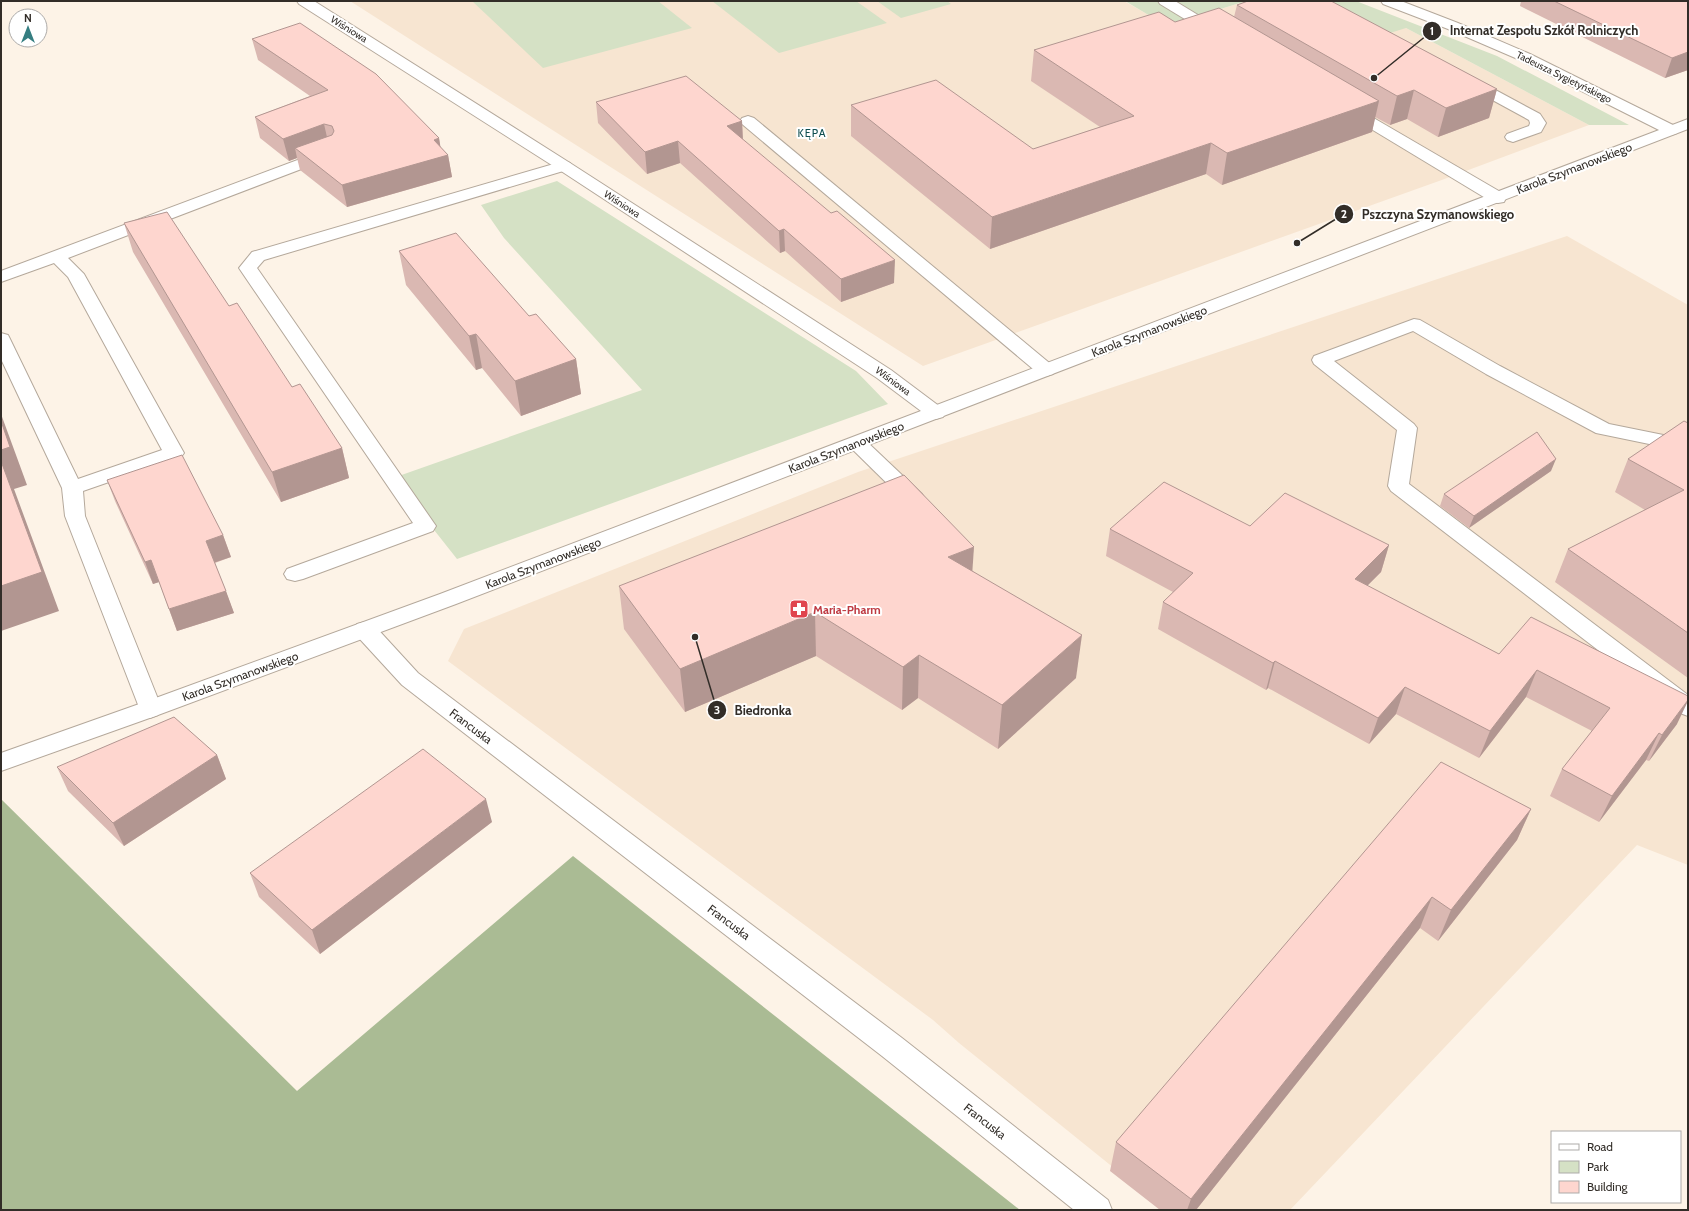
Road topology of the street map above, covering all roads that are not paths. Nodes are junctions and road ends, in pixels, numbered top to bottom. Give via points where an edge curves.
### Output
1 (304, 1) edge
2 (1165, 1) edge
3 (1388, 1) edge
4 (1228, 32) edge
5 (1460, 76) edge
6 (1334, 101) edge
7 (748, 122) dead end
8 (1680, 127) edge
9 (1513, 137) dead end
10 (330, 152) edge
11 (564, 166) junction
12 (1498, 198) junction
13 (57, 256) junction
14 (1, 278) edge
15 (1, 339) edge
16 (1046, 370) junction
17 (936, 413) junction
18 (857, 443) junction
19 (1688, 446) edge
20 (72, 488) junction
21 (926, 510) edge
22 (295, 574) dead end
23 (365, 630) junction
24 (1688, 707) edge
25 (150, 709) junction
26 (1, 762) edge
27 (1097, 1210) edge

1 - 11 street, Wiśniowa
2 - 4 street via 1213,30
3 - 8 street, Tadeusza Sygietyńskiego via 1525,57
5 - 9 street via 1538,122 1535,129
6 - 12 street
7 - 16 street
8 - 12 street, Karola Szymanowskiego
10 - 13 street
11 - 17 street, Wiśniowa via 884,374
11 - 22 street via 258,256 248,268 426,526
12 - 16 street, Karola Szymanowskiego
13 - 14 street
13 - 20 street via 75,274 174,453
15 - 20 street
16 - 17 street, Karola Szymanowskiego
17 - 18 street, Karola Szymanowskiego
18 - 21 street
18 - 23 street, Karola Szymanowskiego
19 - 24 street via 1603,429 1414,324 1321,360 1407,428 1398,486
20 - 25 street via 75,516
23 - 25 street, Karola Szymanowskiego
23 - 27 street, Francuska via 410,679 886,1042
25 - 26 street, Karola Szymanowskiego

